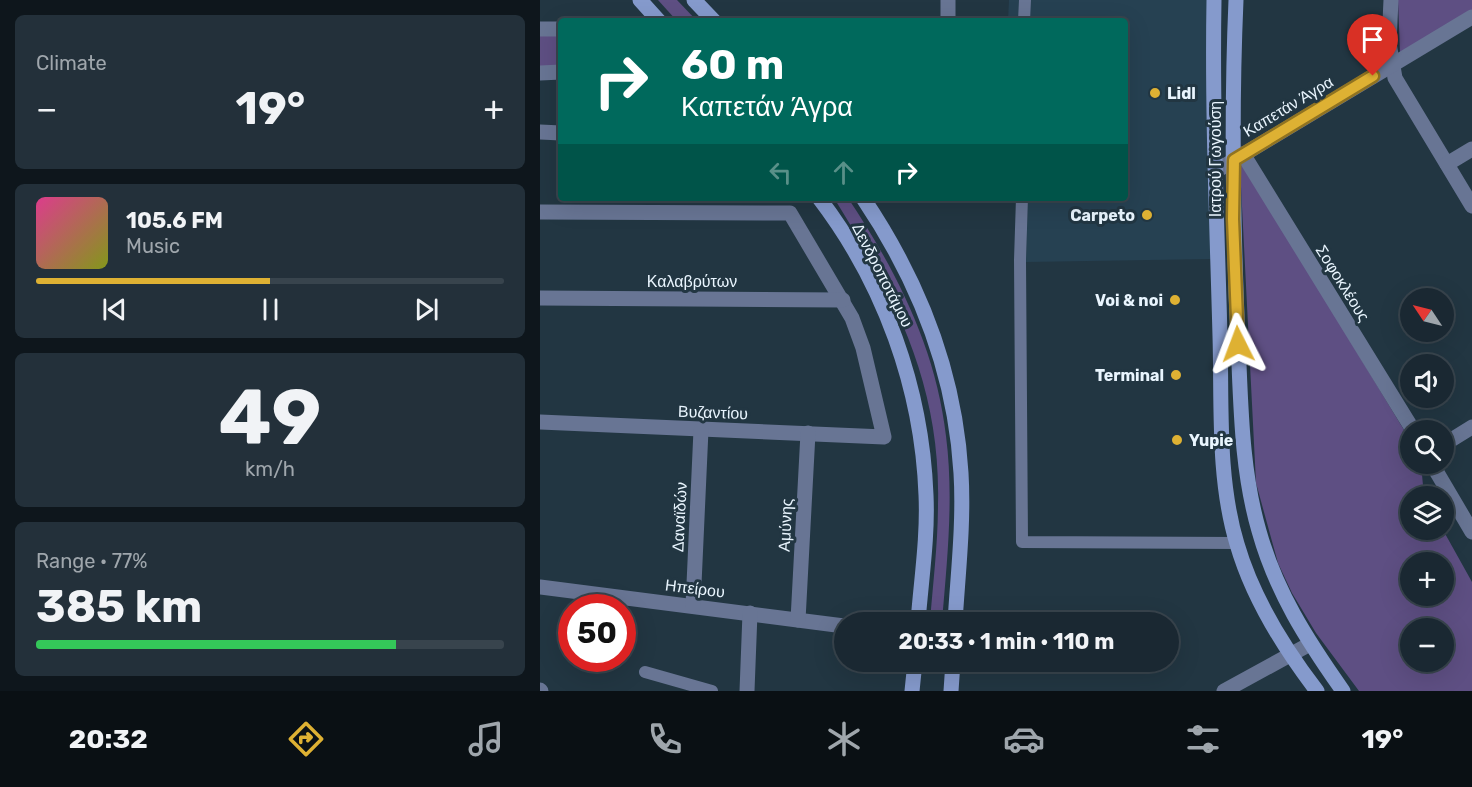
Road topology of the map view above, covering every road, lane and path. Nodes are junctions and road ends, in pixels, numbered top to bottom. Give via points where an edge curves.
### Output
1 (640, 0) edge
2 (694, 0) edge
3 (948, 0) edge
4 (1025, 0) edge
5 (1214, 0) edge
6 (1236, 0) edge
7 (1391, 0) edge
8 (1472, 17) edge
9 (656, 18) edge
10 (711, 18) edge
11 (948, 18) edge
12 (1024, 18) edge
13 (540, 29) edge
14 (558, 29) edge
15 (1391, 65) junction
16 (558, 72) edge
17 (540, 73) edge
18 (540, 132) edge
19 (558, 133) edge
20 (1472, 149) edge
21 (1238, 157) junction
22 (1447, 164) junction
23 (1216, 171) junction
24 (821, 201) edge
25 (865, 201) edge
26 (1022, 201) edge
27 (1472, 206) edge
28 (540, 212) edge
29 (540, 298) edge
30 (843, 300) junction
31 (1407, 420) edge
32 (540, 422) edge
33 (1472, 427) edge
34 (701, 430) junction
35 (808, 433) junction
36 (1454, 438) edge
37 (1438, 474) edge
38 (1472, 532) edge
39 (1237, 543) junction
40 (540, 587) edge
41 (693, 606) junction
42 (919, 612) edge
43 (955, 612) edge
44 (750, 613) junction
45 (798, 620) junction
46 (834, 625) edge
47 (1310, 644) junction
48 (1293, 656) junction
49 (645, 672) dead end
50 (914, 672) edge
51 (952, 672) edge
52 (712, 691) edge
53 (747, 691) edge
54 (912, 691) edge
55 (951, 691) edge
56 (1224, 691) edge
57 (1317, 691) edge
58 (1343, 691) edge

1 - 9 main road
2 - 10 main road
3 - 11 street
4 - 12 lane
5 - 23 main road, Ιατρού Γωγούση
6 - 21 main road, Ιατρού Γωγούση
7 - 15 street
8 - 15 street, Καπετάν Άγρα
13 - 14 street
15 - 21 street, Καπετάν Άγρα
15 - 22 street via 1401,92
16 - 17 street
18 - 19 street
20 - 22 street
21 - 23 street, Καπετάν Άγρα
21 - 31 street, Σοφοκλέους
21 - 47 main road, Ιατρού Γωγούση via 1234,252 1246,474 1267,556 1283,598
22 - 27 street
23 - 39 main road, Ιατρού Γωγούση via 1225,472
24 - 42 main road, Δενδροποτάμου via 880,303 904,362 914,401 927,495
25 - 43 main road, Δενδροποτάμου via 920,298 948,380 962,473
26 - 39 lane via 1022,542
28 - 30 street via 790,213
29 - 30 street, Καλαβρύτων
30 - 35 street, Βυζαντίου via 863,348 884,436
32 - 34 street, Βυζαντίου
33 - 36 street
34 - 35 street, Βυζαντίου
34 - 41 street, Δαναϊδών
35 - 45 street, Αμύνης
37 - 38 street
39 - 48 main road, Ιατρού Γωγούση via 1255,589
40 - 41 street, Ηπείρου
41 - 44 street, Ηπείρου
44 - 45 street, Ηπείρου
44 - 53 street
45 - 46 street, Ηπείρου
47 - 48 street
47 - 58 main road, Ιατρού Γωγούση
48 - 56 street
48 - 57 main road, Ιατρού Γωγούση
49 - 52 lane
50 - 54 main road
51 - 55 main road

